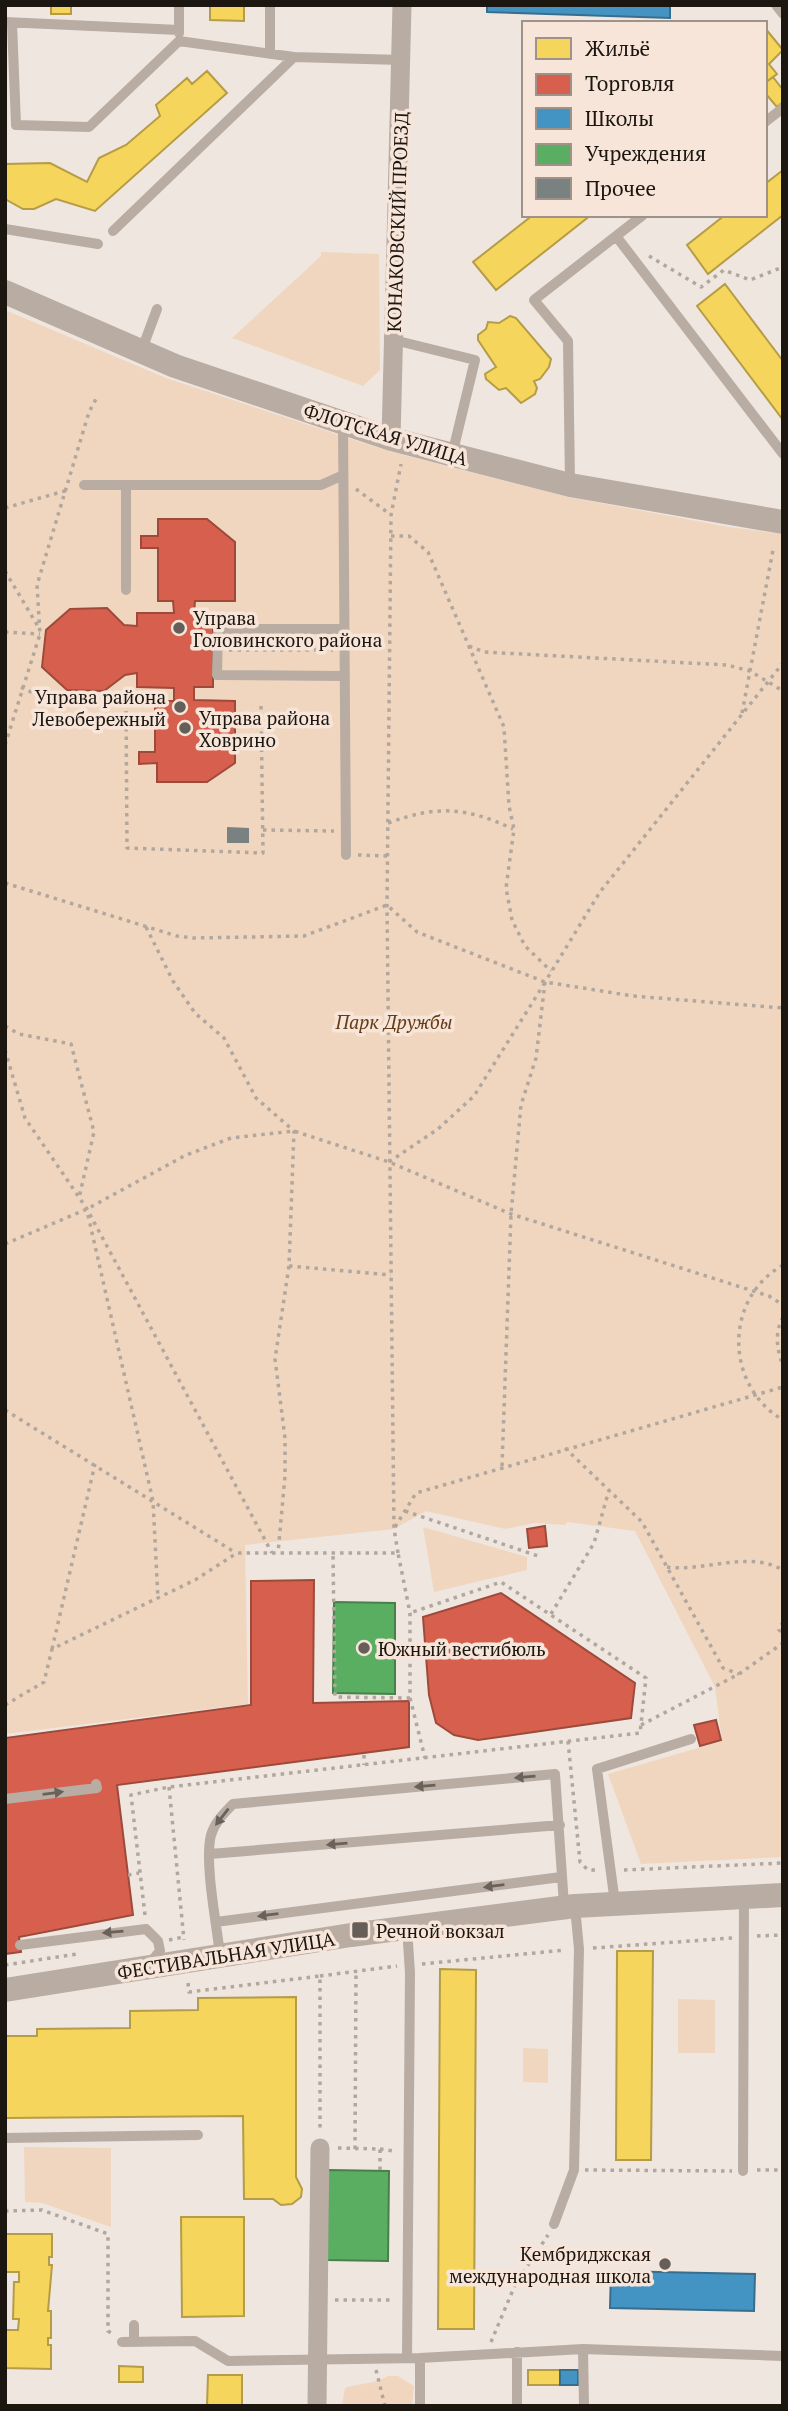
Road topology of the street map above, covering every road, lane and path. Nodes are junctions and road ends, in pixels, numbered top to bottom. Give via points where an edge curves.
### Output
1 (179, 5) edge
2 (270, 5) edge
3 (402, 5) edge
4 (776, 5) edge
5 (783, 14) edge
6 (9, 22) edge
7 (179, 35) junction
8 (270, 54) junction
9 (294, 57) junction
10 (402, 60) junction
11 (783, 108) edge
12 (767, 120) edge
13 (640, 217) edge
14 (5, 229) edge
15 (113, 231) dead end
16 (616, 236) junction
17 (98, 243) dead end
18 (648, 255) dead end
19 (783, 267) edge
20 (5, 292) edge
21 (157, 309) dead end
22 (394, 340) junction
23 (141, 353) junction
24 (96, 399) dead end
25 (343, 422) junction
26 (397, 447) junction
27 (783, 454) edge
28 (452, 455) junction
29 (341, 476) junction
30 (84, 485) joint
31 (570, 485) junction
32 (126, 486) junction
33 (351, 486) dead end
34 (67, 490) junction
35 (5, 508) edge
36 (391, 515) junction
37 (783, 522) edge
38 (391, 536) junction
39 (773, 550) dead end
40 (5, 571) edge
41 (126, 590) dead end
42 (343, 629) junction
43 (5, 632) edge
44 (40, 632) junction
45 (470, 646) junction
46 (233, 650) dead end
47 (343, 650) junction
48 (783, 663) edge
49 (750, 671) junction
50 (344, 676) junction
51 (768, 681) junction
52 (22, 687) junction
53 (783, 691) edge
54 (261, 705) dead end
55 (742, 713) junction
56 (5, 745) edge
57 (388, 823) junction
58 (514, 829) junction
59 (263, 830) junction
60 (346, 832) junction
61 (346, 855) joint
62 (388, 856) junction
63 (5, 883) edge
64 (387, 905) junction
65 (145, 925) junction
66 (551, 971) junction
67 (545, 982) junction
68 (783, 1008) edge
69 (5, 1026) edge
70 (5, 1050) edge
71 (294, 1131) junction
72 (389, 1162) junction
73 (79, 1198) junction
74 (87, 1209) junction
75 (511, 1214) junction
76 (5, 1244) edge
77 (783, 1265) edge
78 (289, 1266) junction
79 (391, 1275) junction
80 (754, 1292) junction
81 (783, 1305) edge
82 (783, 1317) edge
83 (783, 1366) edge
84 (783, 1387) edge
85 (755, 1395) junction
86 (5, 1410) edge
87 (783, 1420) edge
88 (565, 1448) junction
89 (95, 1464) junction
90 (502, 1466) junction
91 (609, 1490) junction
92 (153, 1501) junction
93 (405, 1511) junction
94 (394, 1529) junction
95 (237, 1553) junction
96 (275, 1553) junction
97 (398, 1553) junction
98 (334, 1554) junction
99 (541, 1557) dead end
100 (667, 1567) junction
101 (783, 1570) edge
102 (158, 1599) junction
103 (410, 1612) junction
104 (551, 1615) junction
105 (783, 1622) edge
106 (783, 1632) edge
107 (783, 1643) edge
108 (52, 1649) junction
109 (739, 1674) junction
110 (410, 1698) junction
111 (5, 1705) edge
112 (641, 1725) junction
113 (691, 1740) dead end
114 (568, 1741) junction
115 (364, 1755) dead end
116 (425, 1758) junction
117 (364, 1765) junction
118 (96, 1784) dead end
119 (169, 1787) junction
120 (5, 1799) edge
121 (560, 1825) junction
122 (210, 1854) junction
123 (783, 1863) edge
124 (611, 1870) junction
125 (139, 1873) junction
126 (128, 1875) dead end
127 (561, 1877) junction
128 (783, 1895) edge
129 (744, 1896) junction
130 (615, 1904) junction
131 (570, 1907) junction
132 (216, 1922) junction
133 (407, 1927) junction
134 (146, 1929) junction
135 (783, 1935) edge
136 (744, 1937) junction
137 (20, 1945) dead end
138 (579, 1949) junction
139 (85, 1952) dead end
140 (512, 1955) dead end
141 (220, 1956) junction
142 (186, 1961) junction
143 (5, 1965) edge
144 (142, 1968) junction
145 (356, 1970) dead end
146 (5, 1990) edge
147 (198, 2135) dead end
148 (5, 2138) edge
149 (320, 2148) junction
150 (355, 2148) junction
151 (783, 2170) edge
152 (380, 2171) dead end
153 (573, 2171) junction
154 (743, 2171) junction
155 (5, 2211) edge
156 (554, 2224) joint
157 (317, 2300) junction
158 (392, 2300) dead end
159 (134, 2325) dead end
160 (122, 2342) joint
161 (134, 2342) junction
162 (583, 2349) junction
163 (517, 2353) junction
164 (486, 2354) junction
165 (783, 2356) edge
166 (407, 2358) junction
167 (420, 2358) junction
168 (373, 2359) junction
169 (316, 2360) junction
170 (317, 2406) edge
171 (385, 2406) edge
172 (420, 2406) edge
173 (517, 2406) edge
174 (584, 2406) edge

1 - 7 lane
2 - 8 lane
3 - 10 street, КОНАКОВСКИЙ ПРОЕЗД
4 - 5 lane
6 - 7 lane
6 - 7 lane via 16,125 89,127
7 - 8 lane
8 - 9 lane
9 - 10 lane
9 - 15 lane
10 - 22 street, КОНАКОВСКИЙ ПРОЕЗД
11 - 12 lane
13 - 16 lane
14 - 17 lane
16 - 27 lane
16 - 31 lane via 534,300 568,341
18 - 19 path via 701,286 723,270 750,280
20 - 23 street, ФЛОТСКАЯ УЛИЦА
21 - 23 lane
22 - 26 street, КОНАКОВСКИЙ ПРОЕЗД
22 - 28 lane via 475,360
23 - 25 street, ФЛОТСКАЯ УЛИЦА
24 - 34 path
25 - 26 street, ФЛОТСКАЯ УЛИЦА
25 - 29 lane
26 - 28 street, ФЛОТСКАЯ УЛИЦА
26 - 36 path
28 - 31 street, ФЛОТСКАЯ УЛИЦА
29 - 32 lane via 321,485
29 - 42 lane
30 - 32 lane
30 - 34 path
31 - 37 street, ФЛОТСКАЯ УЛИЦА
32 - 41 lane
33 - 36 path
34 - 35 path
34 - 44 path via 37,585
36 - 38 path
38 - 45 path via 409,536 428,552
38 - 57 path
39 - 49 path
40 - 44 path
42 - 47 lane
42 - 50 lane via 218,629 217,675
43 - 44 path
44 - 52 path
45 - 49 path via 484,652 727,665
45 - 58 path via 504,727
46 - 47 path
47 - 50 lane
48 - 51 path
49 - 51 path
49 - 55 path
50 - 60 lane
51 - 53 path
51 - 55 path
52 - 56 path
52 - 59 path via 37,695 126,699 127,848 263,853
54 - 59 path
55 - 66 path via 600,892
57 - 58 path via 417,812 452,809
57 - 62 path
58 - 66 path via 506,888 512,920 525,946
59 - 60 path
60 - 61 lane
61 - 62 path
62 - 64 path
63 - 65 path
64 - 65 path via 304,936 193,938
64 - 67 path via 417,932
64 - 72 path
65 - 71 path via 173,981 195,1013 224,1038 256,1098
66 - 67 path
67 - 68 path via 633,996
67 - 72 path via 474,1096 438,1129
67 - 75 path via 536,1058 521,1105
69 - 73 path via 19,1034 71,1044 94,1132
70 - 73 path via 25,1118
71 - 72 path
71 - 74 path via 231,1138
71 - 78 path
72 - 75 path
72 - 79 path
73 - 74 path
74 - 76 path
74 - 92 path
74 - 96 path
75 - 80 path
75 - 90 path
77 - 80 path
78 - 79 path
78 - 96 path via 275,1359 285,1438
79 - 94 path
80 - 81 path
80 - 85 path via 741,1319 738,1350
82 - 83 path via 777,1348
84 - 85 path
85 - 87 path
85 - 88 path
86 - 89 path
88 - 90 path
88 - 91 path
89 - 92 path
89 - 108 path
90 - 93 path via 416,1493
91 - 100 path via 642,1522
91 - 104 path via 594,1544
92 - 95 path
92 - 102 path
93 - 94 path
93 - 99 path
94 - 97 path
95 - 96 path
95 - 102 path
96 - 98 path
97 - 98 path
97 - 103 path
98 - 110 path via 335,1697
100 - 101 path via 766,1560
100 - 109 path via 723,1668
102 - 108 path
103 - 104 path via 501,1582
103 - 110 path
104 - 112 path via 646,1678
105 - 106 path via 779,1630
107 - 109 path
108 - 111 path via 44,1682
109 - 112 path
110 - 116 path
112 - 114 path via 640,1733
113 - 124 lane via 597,1769
114 - 116 path
114 - 124 path via 580,1862 592,1871
115 - 117 path
116 - 117 path
117 - 119 path
120 -> 118 lane via 97,1788
119 - 125 path via 131,1795
119 - 142 path
121 -> 122 lane
121 -> 122 lane via 555,1774 233,1804 211,1835
121 - 127 lane
122 - 132 lane
123 - 124 path
124 - 130 lane
125 - 126 path
125 - 134 path
127 - 131 lane
127 -> 132 lane
128 - 129 street, ФЕСТИВАЛЬНАЯ УЛИЦА
129 - 130 street, ФЕСТИВАЛЬНАЯ УЛИЦА
129 - 136 lane
130 - 131 street, ФЕСТИВАЛЬНАЯ УЛИЦА
131 - 133 street, ФЕСТИВАЛЬНАЯ УЛИЦА
131 - 138 lane
132 - 141 lane
133 - 141 street, ФЕСТИВАЛЬНАЯ УЛИЦА
133 - 166 lane
134 -> 137 lane
134 - 144 lane via 158,1941 160,1951
135 - 136 path
136 - 138 path
136 - 154 lane
138 - 140 path
138 - 153 lane
139 - 143 path
141 - 142 street, ФЕСТИВАЛЬНАЯ УЛИЦА
142 - 144 street, ФЕСТИВАЛЬНАЯ УЛИЦА
142 - 149 path via 189,1992 320,1976
144 - 146 street, ФЕСТИВАЛЬНАЯ УЛИЦА
145 - 150 path
147 - 148 lane
149 - 150 path
149 - 157 street
150 - 152 path via 380,2149
151 - 154 path
153 - 154 path
153 - 156 lane
155 - 160 path via 42,2210 108,2234 108,2331
156 - 164 path via 516,2285
157 - 158 path
157 - 169 street
159 - 161 lane
160 - 161 lane
161 - 169 lane via 195,2341 228,2361
162 - 163 lane
162 - 165 lane
162 - 174 lane
163 - 164 lane
163 - 173 lane
164 - 167 lane
166 - 167 lane
166 - 168 lane
167 - 172 lane
168 - 169 lane
168 - 171 path
169 - 170 street

